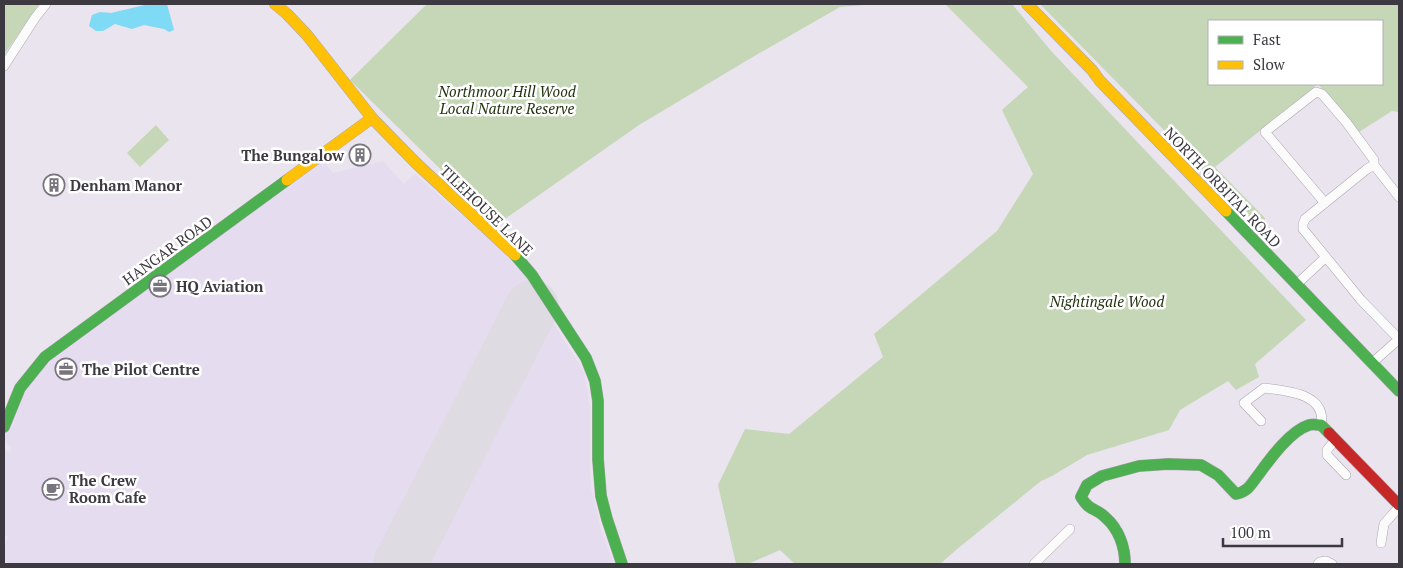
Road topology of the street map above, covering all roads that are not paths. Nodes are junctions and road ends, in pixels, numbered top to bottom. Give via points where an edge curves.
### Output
1 (46, 4) edge
2 (275, 4) edge
3 (1027, 4) edge
4 (4, 66) edge
5 (372, 118) junction
6 (1374, 165) junction
7 (1397, 192) edge
8 (1325, 203) junction
9 (1326, 257) junction
10 (1296, 284) junction
11 (1399, 339) edge
12 (1372, 363) junction
13 (1399, 391) edge
14 (1261, 421) dead end
15 (1321, 425) junction
16 (4, 426) edge
17 (1335, 440) junction
18 (1346, 475) dead end
19 (1399, 506) edge
20 (1070, 528) dead end
21 (1381, 543) dead end
22 (622, 564) edge
23 (1034, 564) edge
24 (1125, 564) edge
25 (1318, 564) edge
26 (1332, 564) edge

1 - 4 street
2 - 5 street, TILEHOUSE LANE via 307,35
3 - 10 street, NORTH ORBITAL ROAD
5 - 16 street, HANGAR ROAD via 45,357 20,388
5 - 22 street, TILEHOUSE LANE via 515,254 586,358 598,401 600,488
6 - 7 street
6 - 8 street
6 - 8 street via 1374,160 1346,122 1322,94 1316,92 1266,132
8 - 9 street via 1305,219 1303,229
9 - 10 street
9 - 11 street
10 - 12 street, NORTH ORBITAL ROAD
11 - 12 street
12 - 13 street, NORTH ORBITAL ROAD
14 - 15 street via 1244,403 1264,388 1308,397 1320,408
15 - 17 street
15 - 24 street via 1311,424 1299,430 1277,451 1245,492 1236,494 1218,475 1201,465 1139,466 1094,480 1087,485 1081,497 1086,506 1106,516 1120,536
17 - 18 street via 1326,450 1327,455
17 - 19 street
19 - 21 street via 1384,524
20 - 23 street
25 - 26 street via 1326,560

